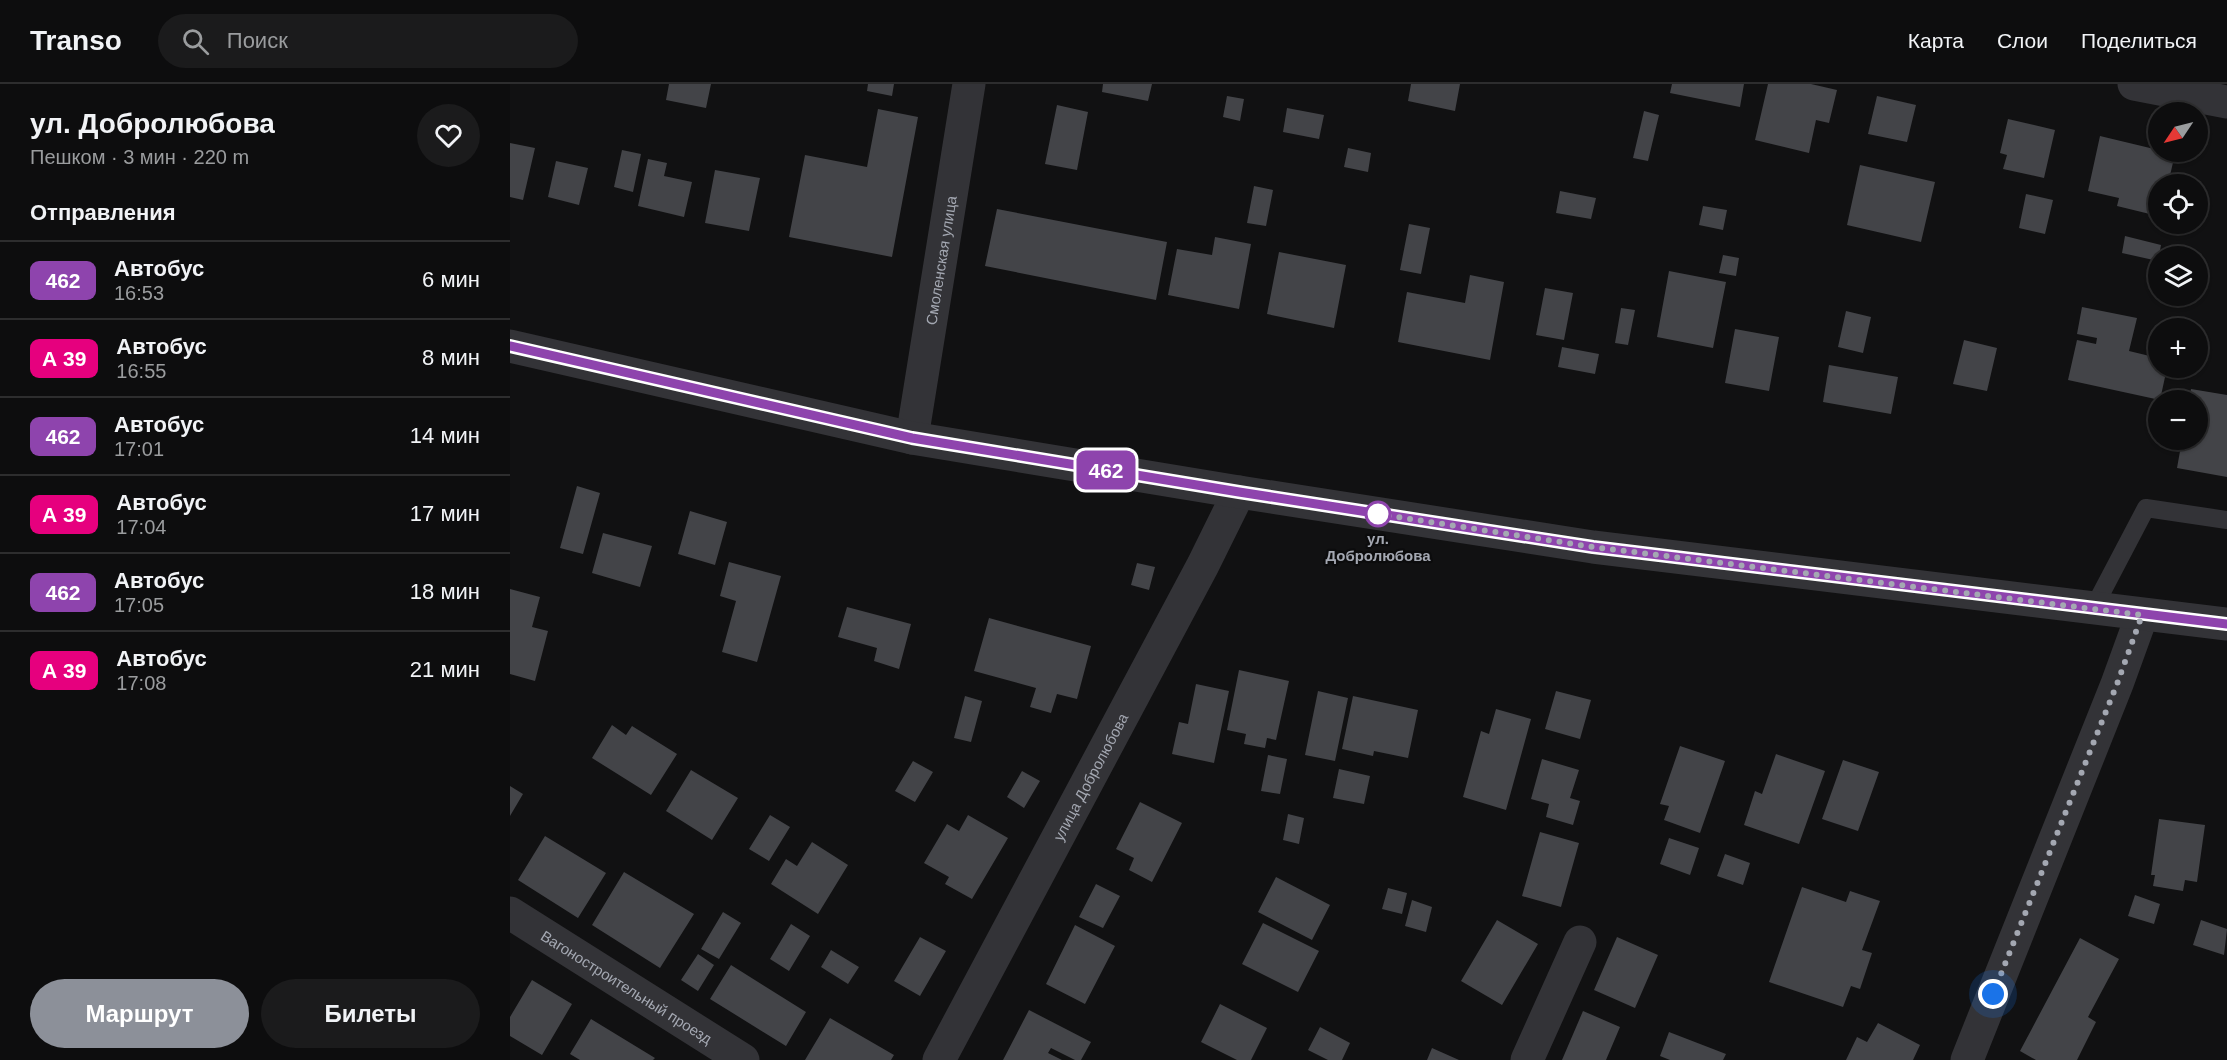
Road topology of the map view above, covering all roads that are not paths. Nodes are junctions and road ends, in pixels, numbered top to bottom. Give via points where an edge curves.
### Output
1 (969, 84) edge
2 (2134, 84) edge
3 (2227, 102) edge
4 (510, 346) edge
5 (912, 438) junction
6 (1239, 492) junction
7 (2227, 519) edge
8 (2093, 609) junction
9 (2142, 615) junction
10 (2227, 624) edge
11 (510, 913) edge
12 (1580, 942) dead end
13 (743, 1060) edge
14 (939, 1060) edge
15 (1527, 1060) edge
16 (1967, 1060) edge

1 - 5 street, Смоленская улица
2 - 3 street
4 - 5 street
5 - 6 street
6 - 8 street via 1593,547
6 - 14 street, улица Добролюбова
7 - 8 lane via 2146,508
8 - 9 street
9 - 10 street
9 - 16 street
11 - 13 street, Вагоностроительный проезд
12 - 15 street

